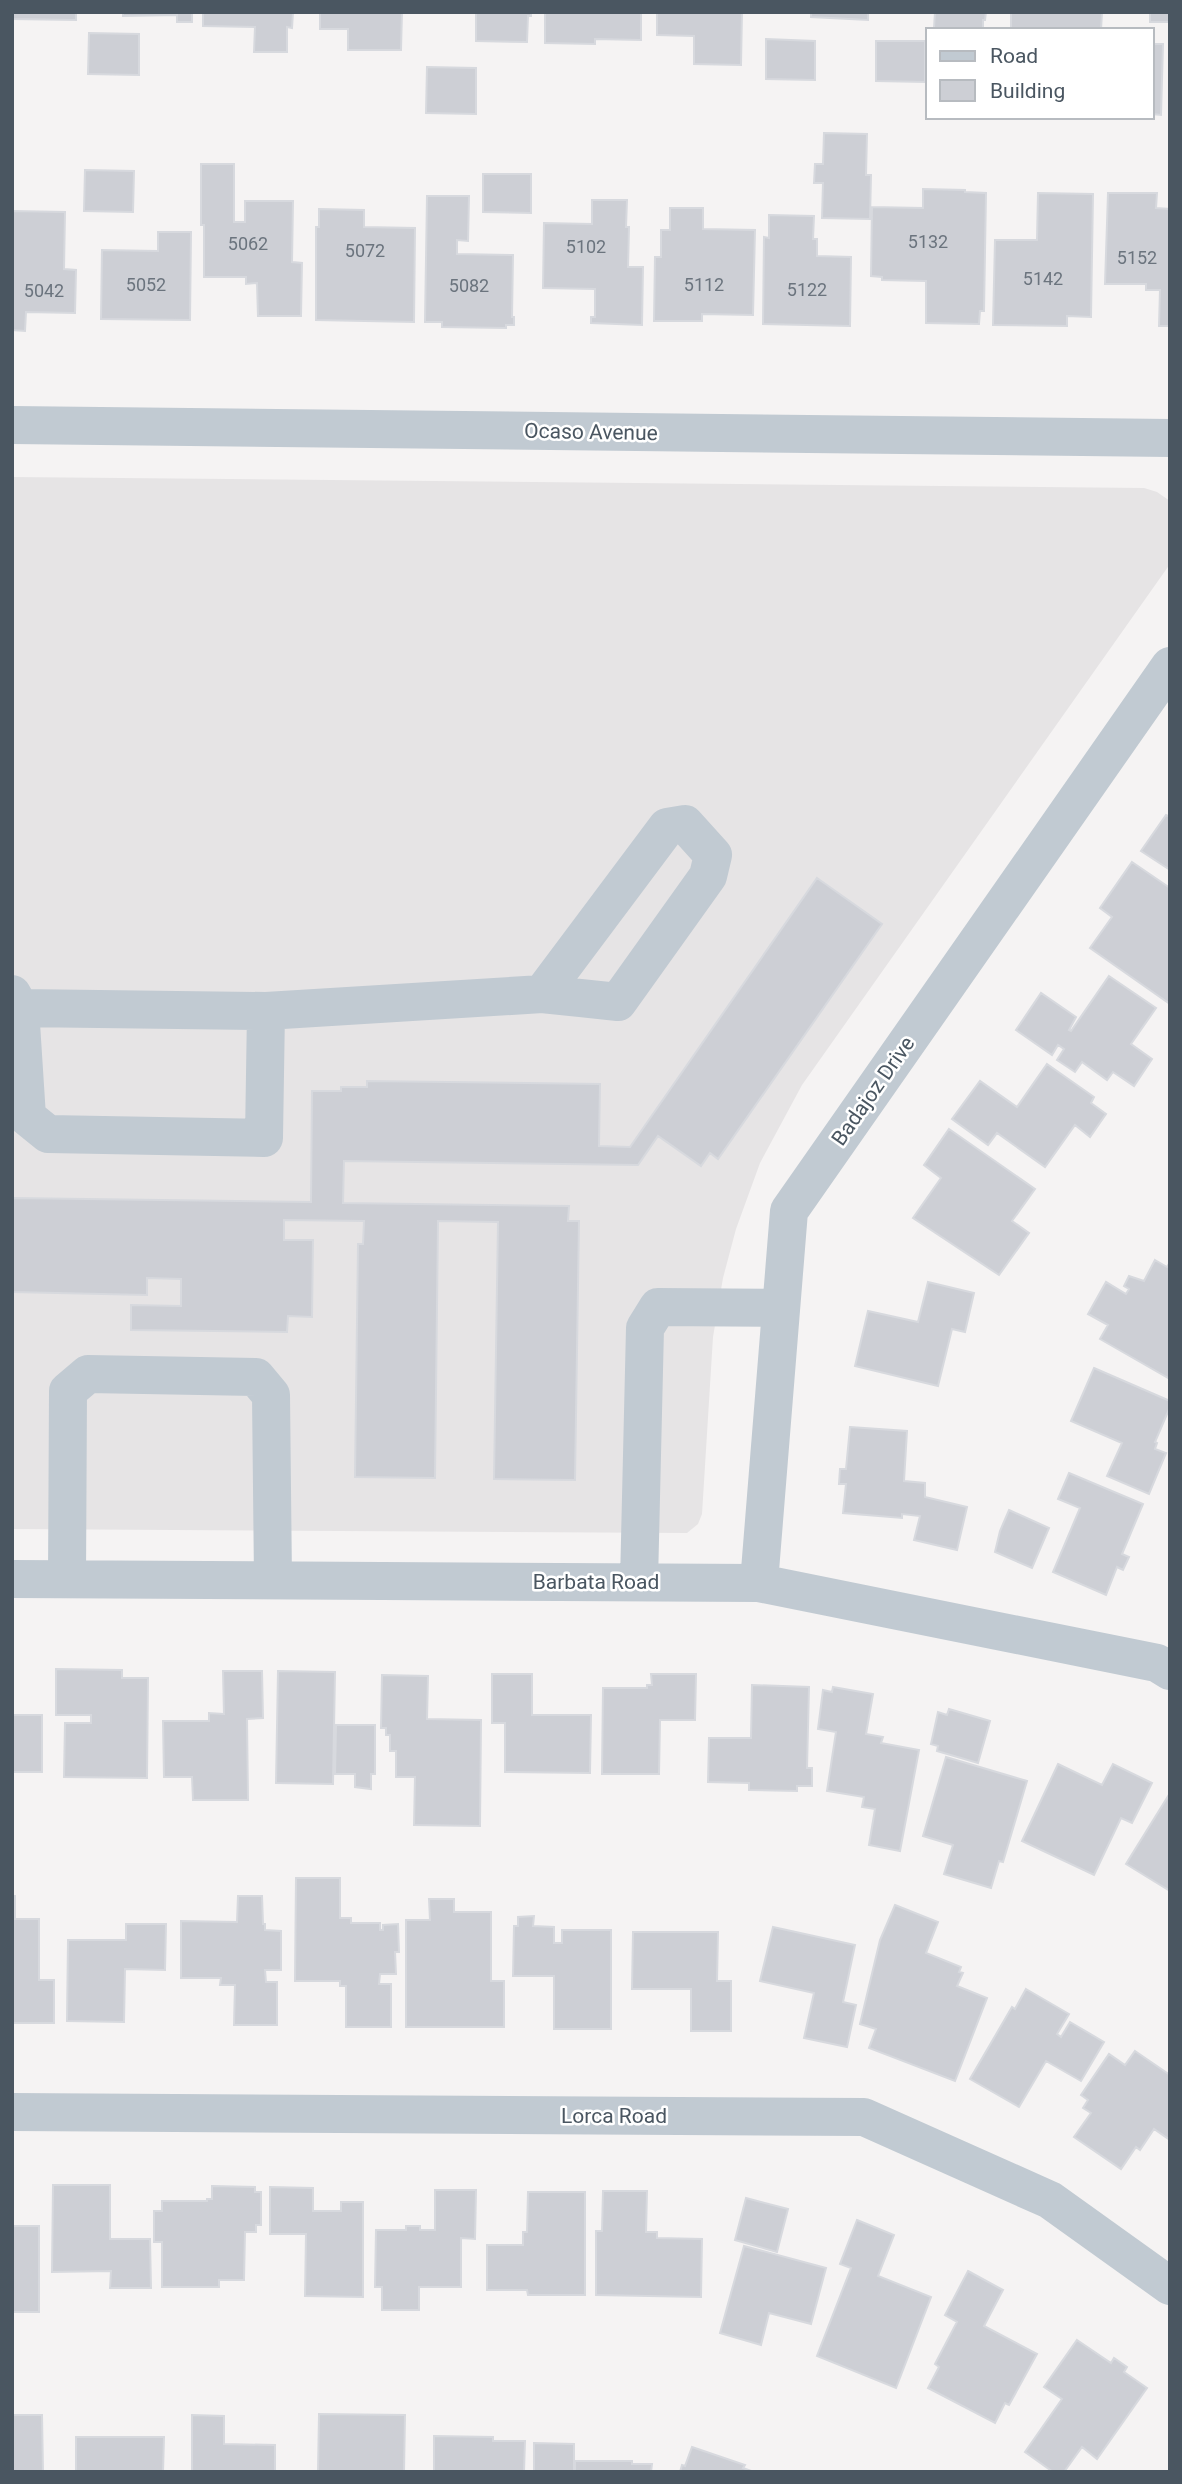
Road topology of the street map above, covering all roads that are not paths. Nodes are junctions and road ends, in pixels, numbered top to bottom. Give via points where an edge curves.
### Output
1 (12, 425) edge
2 (1170, 438) edge
3 (1170, 666) edge
4 (542, 994) junction
5 (16, 1001) edge
6 (266, 1011) junction
7 (781, 1308) junction
8 (12, 1579) edge
9 (67, 1579) junction
10 (272, 1580) junction
11 (639, 1582) junction
12 (759, 1583) junction
13 (1165, 1658) edge
14 (12, 2112) edge
15 (1170, 2286) edge

1 - 2 street, Ocaso Avenue
3 - 7 street, Badajoz Drive via 789,1211
4 - 4 street via 618,1002 708,876 712,855 685,824 667,827
4 - 6 street
5 - 6 street
5 - 6 street via 27,1117 48,1134 264,1138
7 - 11 street via 658,1307 645,1328
7 - 12 street, Badajoz Drive
8 - 9 street, Barbata Road
9 - 10 street, Barbata Road
9 - 10 street via 68,1391 88,1374 256,1377 271,1395
10 - 11 street, Barbata Road
11 - 12 street, Barbata Road
12 - 13 street, Barbata Road
14 - 15 street, Lorca Road via 864,2117 1050,2200

